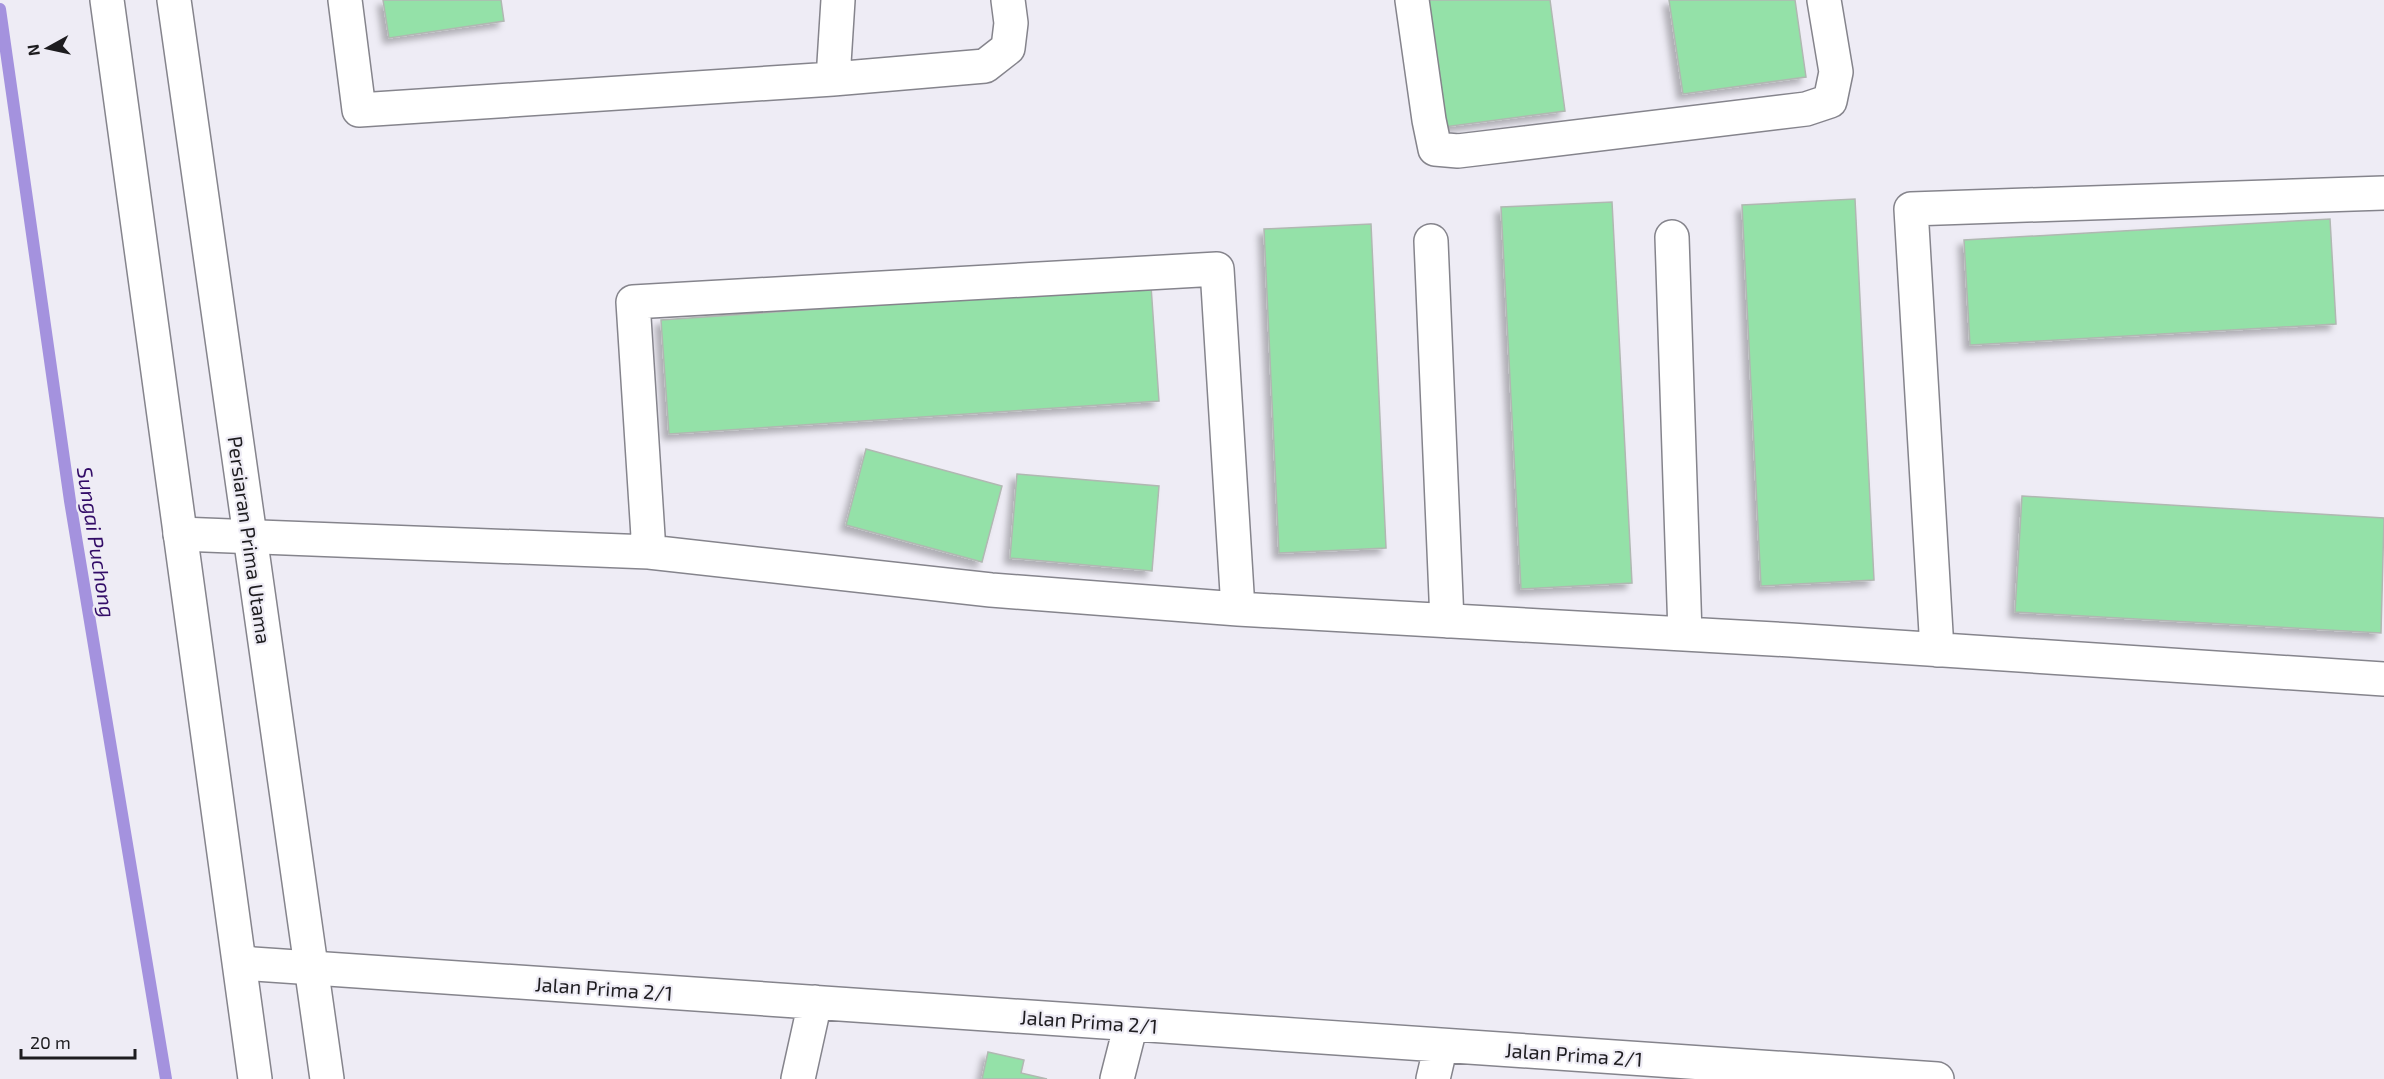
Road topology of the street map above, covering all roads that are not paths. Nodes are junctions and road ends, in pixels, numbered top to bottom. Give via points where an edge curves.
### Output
1 (107, 0) edge
2 (174, 0) edge
3 (345, 0) edge
4 (838, 0) edge
5 (1008, 0) edge
6 (1412, 0) edge
7 (1824, 0) edge
8 (833, 79) junction
9 (2384, 192) edge
10 (1672, 237) dead end
11 (1431, 242) dead end
12 (180, 534) junction
13 (249, 536) junction
14 (649, 552) junction
15 (1238, 609) junction
16 (1447, 621) junction
17 (1685, 634) junction
18 (1937, 650) junction
19 (2384, 679) edge
20 (240, 963) junction
21 (311, 968) junction
22 (815, 1002) junction
23 (1131, 1024) junction
24 (1441, 1045) junction
25 (1757, 1073) edge
26 (255, 1079) edge
27 (327, 1079) edge
28 (798, 1079) edge
29 (1117, 1079) edge
30 (1433, 1079) edge
31 (1937, 1079) edge

1 - 12 street
2 - 13 street, Persiaran Prima Utama
3 - 8 street via 360,110
4 - 8 street
5 - 8 street via 1008,48 985,66
6 - 7 street via 1435,149 1458,151 1806,109 1830,101 1836,72
9 - 18 street via 1911,209
10 - 17 street
11 - 16 street
12 - 13 street
12 - 20 street
13 - 14 street
13 - 21 street, Persiaran Prima Utama
14 - 15 street via 991,590
14 - 15 street via 633,302 1217,269
15 - 16 street
16 - 17 street
17 - 18 street
18 - 19 street
20 - 21 street, Jalan Prima 2/1
20 - 26 street
21 - 22 street, Jalan Prima 2/1
21 - 27 street, Persiaran Prima Utama
22 - 23 street, Jalan Prima 2/1
22 - 28 street
23 - 24 street, Jalan Prima 2/1
23 - 29 street
24 - 25 street, Jalan Prima 2/1
24 - 30 street
25 - 31 street, Jalan Prima 2/1

